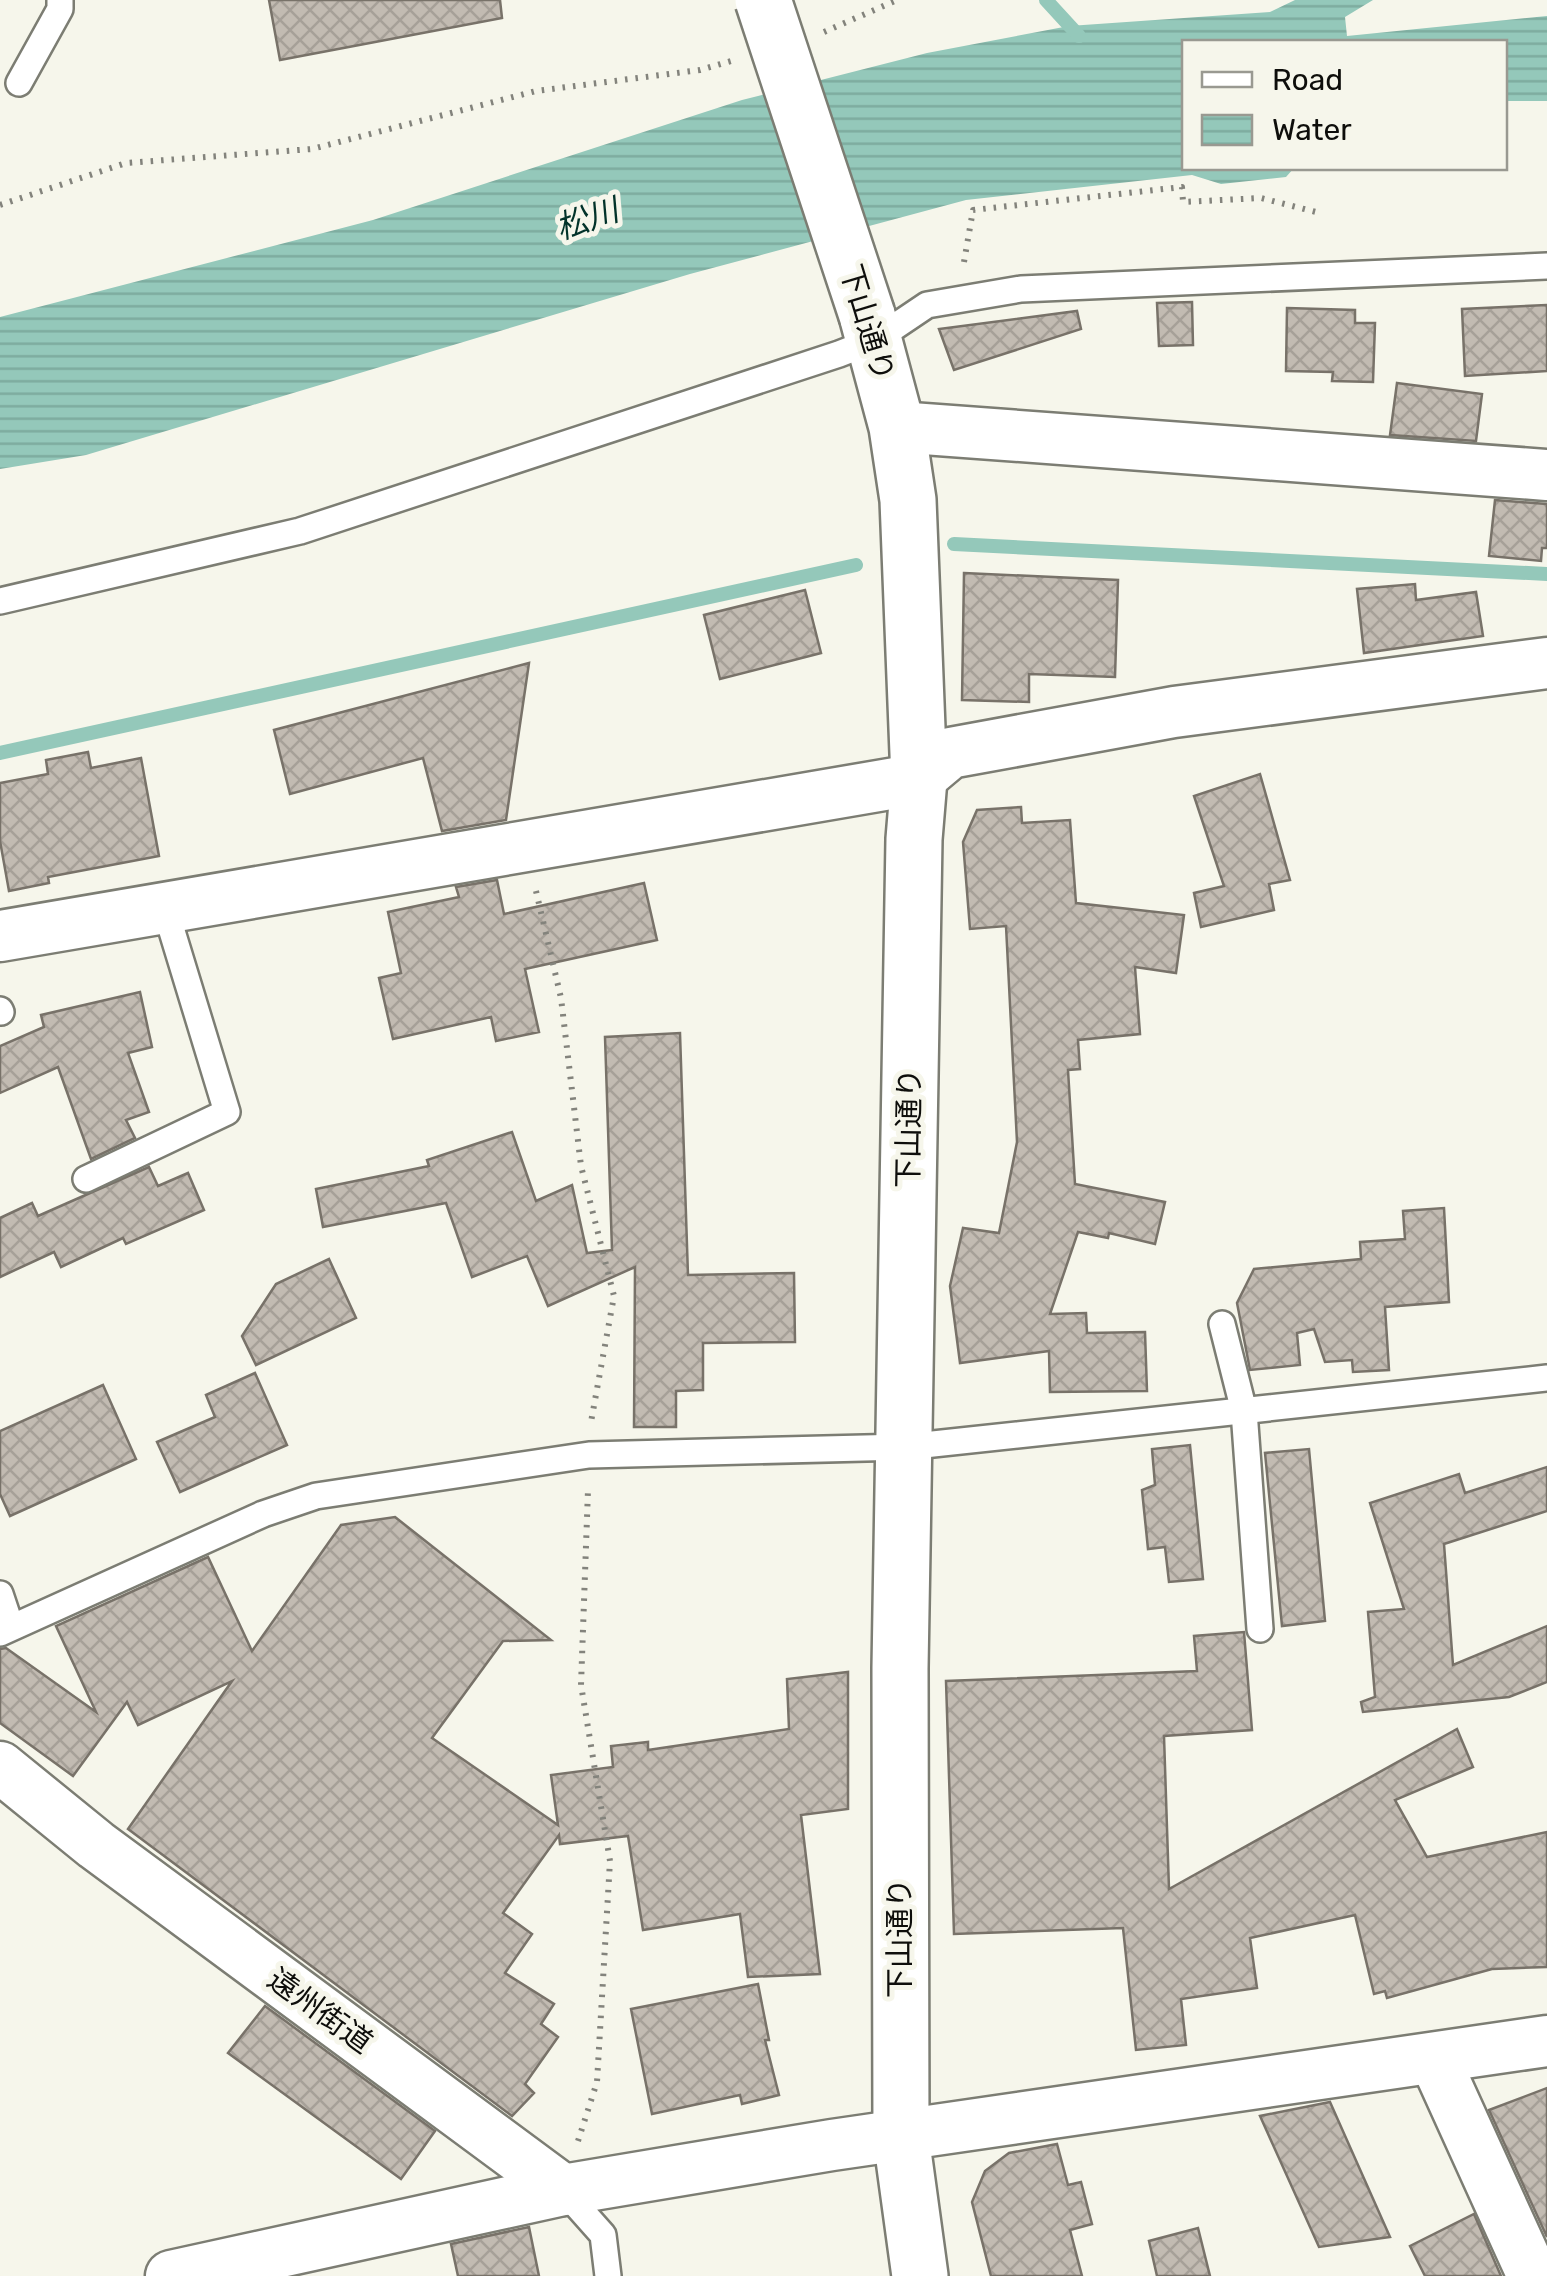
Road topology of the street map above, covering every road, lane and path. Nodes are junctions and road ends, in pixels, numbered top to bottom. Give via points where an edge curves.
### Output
1 (60, 0) edge
2 (763, 0) edge
3 (897, 0) edge
4 (805, 38) dead end
5 (735, 60) dead end
6 (18, 83) dead end
7 (0, 205) edge
8 (973, 210) dead end
9 (1316, 212) dead end
10 (1547, 266) edge
11 (871, 328) junction
12 (898, 428) junction
13 (1547, 475) edge
14 (0, 601) edge
15 (1547, 663) edge
16 (919, 779) junction
17 (527, 849) junction
18 (164, 906) junction
19 (0, 936) edge
20 (86, 1179) dead end
21 (1222, 1324) dead end
22 (1547, 1378) edge
23 (1244, 1411) junction
24 (904, 1447) junction
25 (589, 1455) junction
26 (0, 1594) edge
27 (1260, 1629) dead end
28 (6, 1630) edge
29 (0, 1767) edge
30 (1547, 2041) edge
31 (1434, 2058) junction
32 (900, 2138) junction
33 (563, 2190) junction
34 (195, 2273) edge
35 (608, 2276) edge
36 (920, 2276) edge
37 (1533, 2276) edge

1 - 6 lane
2 - 11 street, 下山通り, bridge
3 - 4 path
5 - 7 path via 536,90 312,149 126,163
8 - 9 path via 1182,187 1183,202 1261,198
10 - 11 lane via 1021,288 927,305
11 - 12 street, 下山通り
11 - 14 lane via 300,531
12 - 13 street
12 - 16 street, 下山通り via 908,500
15 - 16 street via 950,753
16 - 17 street
16 - 24 street, 下山通り
17 - 18 street
17 - 25 path via 561,998 581,1166 614,1296
18 - 19 street
18 - 20 lane via 226,1112
21 - 23 lane
22 - 23 lane
23 - 24 lane
23 - 27 lane
24 - 25 lane
24 - 32 street, 下山通り
25 - 28 lane via 316,1496
25 - 33 path via 582,1685 610,1861 596,2082
26 - 28 lane
29 - 33 street, 遠州街道 via 96,1846
30 - 31 street
31 - 32 street
31 - 37 street
32 - 33 street
32 - 36 street, 下山通り
33 - 34 street
33 - 35 lane, 遠州街道 via 603,2235

